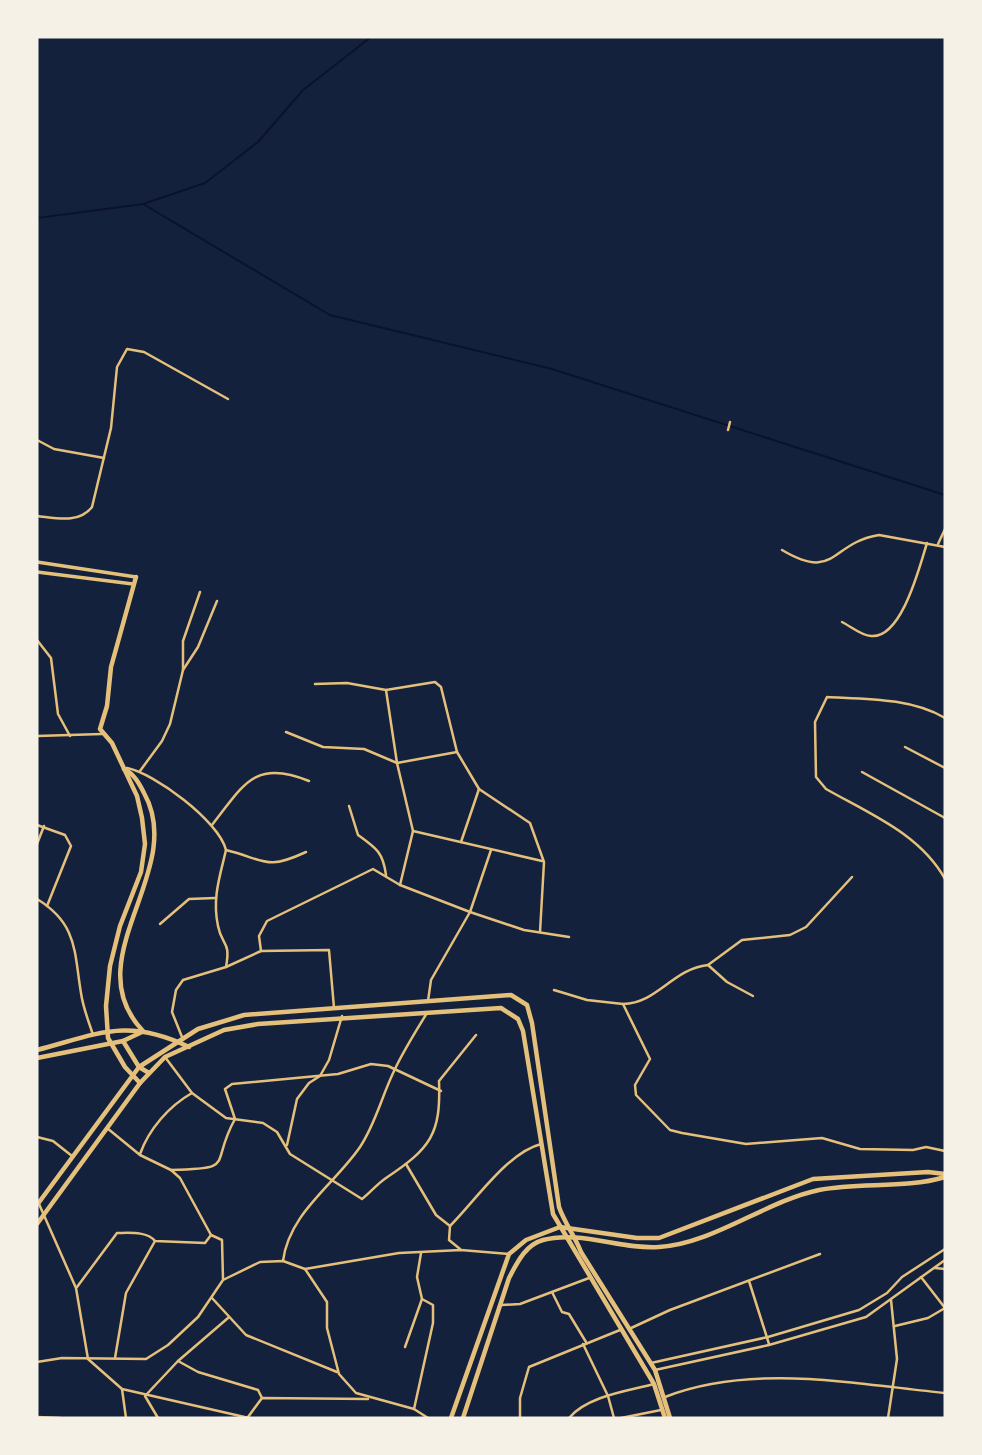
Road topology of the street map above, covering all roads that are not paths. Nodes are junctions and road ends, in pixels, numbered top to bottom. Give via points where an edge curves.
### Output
1 (228, 399) dead end
2 (730, 422) dead end
3 (728, 430) dead end
4 (37, 440) edge
5 (104, 458) junction
6 (37, 516) edge
7 (945, 529) edge
8 (927, 543) junction
9 (938, 544) junction
10 (945, 547) edge
11 (782, 550) dead end
12 (37, 562) edge
13 (37, 572) edge
14 (136, 577) joint
15 (134, 584) junction
16 (200, 592) dead end
17 (217, 601) dead end
18 (842, 622) dead end
19 (37, 640) edge
20 (183, 670) junction
21 (315, 684) dead end
22 (386, 690) junction
23 (945, 718) edge
24 (286, 732) dead end
25 (102, 734) junction
26 (37, 736) edge
27 (70, 736) junction
28 (905, 747) dead end
29 (457, 752) junction
30 (397, 763) junction
31 (945, 768) edge
32 (123, 769) junction
33 (139, 771) junction
34 (862, 772) dead end
35 (309, 781) dead end
36 (480, 789) junction
37 (348, 806) dead end
38 (945, 818) edge
39 (37, 825) edge
40 (212, 825) junction
41 (44, 826) junction
42 (413, 831) junction
43 (37, 844) edge
44 (461, 844) junction
45 (226, 850) junction
46 (491, 850) junction
47 (306, 852) dead end
48 (544, 862) junction
49 (386, 875) junction
50 (852, 877) dead end
51 (945, 879) edge
52 (400, 886) junction
53 (215, 898) junction
54 (37, 899) edge
55 (47, 905) junction
56 (470, 912) junction
57 (160, 924) dead end
58 (540, 932) junction
59 (569, 937) dead end
60 (261, 951) junction
61 (708, 965) junction
62 (226, 967) junction
63 (554, 990) dead end
64 (753, 996) dead end
65 (427, 1002) junction
66 (623, 1004) junction
67 (334, 1008) junction
68 (427, 1012) junction
69 (342, 1016) junction
70 (143, 1031) junction
71 (107, 1032) junction
72 (93, 1035) junction
73 (476, 1035) dead end
74 (179, 1039) junction
75 (123, 1041) junction
76 (111, 1043) junction
77 (189, 1047) junction
78 (37, 1050) edge
79 (165, 1057) junction
80 (37, 1058) edge
81 (139, 1067) junction
82 (394, 1069) junction
83 (149, 1073) junction
84 (320, 1076) junction
85 (132, 1077) junction
86 (140, 1083) junction
87 (441, 1091) junction
88 (192, 1093) junction
89 (234, 1119) junction
90 (107, 1128) junction
91 (37, 1137) edge
92 (541, 1144) junction
93 (287, 1146) junction
94 (945, 1151) edge
95 (140, 1155) junction
96 (72, 1156) junction
97 (406, 1164) junction
98 (171, 1170) junction
99 (945, 1175) edge
100 (332, 1180) junction
101 (38, 1204) edge
102 (44, 1215) junction
103 (37, 1224) edge
104 (450, 1226) junction
105 (560, 1227) junction
106 (567, 1229) junction
107 (211, 1235) junction
108 (564, 1238) junction
109 (576, 1239) junction
110 (155, 1241) junction
111 (945, 1249) edge
112 (461, 1250) junction
113 (421, 1252) junction
114 (509, 1254) junction
115 (820, 1254) dead end
116 (945, 1260) edge
117 (283, 1262) junction
118 (935, 1268) junction
119 (305, 1269) junction
120 (945, 1269) edge
121 (921, 1277) junction
122 (589, 1278) junction
123 (223, 1280) junction
124 (749, 1281) junction
125 (76, 1288) junction
126 (552, 1292) junction
127 (212, 1298) junction
128 (422, 1299) junction
129 (891, 1300) junction
130 (499, 1305) junction
131 (945, 1308) edge
132 (228, 1318) junction
133 (895, 1326) junction
134 (622, 1329) junction
135 (629, 1329) junction
136 (768, 1337) junction
137 (585, 1343) junction
138 (769, 1345) junction
139 (405, 1347) dead end
140 (88, 1359) junction
141 (115, 1359) junction
142 (178, 1360) junction
143 (37, 1362) edge
144 (651, 1363) junction
145 (655, 1370) junction
146 (339, 1374) junction
147 (654, 1384) junction
148 (893, 1388) junction
149 (122, 1389) junction
150 (945, 1393) edge
151 (145, 1396) junction
152 (608, 1396) junction
153 (262, 1398) junction
154 (663, 1398) junction
155 (371, 1399) junction
156 (414, 1409) junction
157 (661, 1410) junction
158 (37, 1417) edge
159 (60, 1418) edge
160 (126, 1418) edge
161 (158, 1418) edge
162 (248, 1418) edge
163 (428, 1418) edge
164 (450, 1418) edge
165 (463, 1418) edge
166 (520, 1418) edge
167 (569, 1418) edge
168 (614, 1418) edge
169 (621, 1418) edge
170 (667, 1418) edge
171 (888, 1418) edge

1 - 5 street via 144,352 127,349 117,367
2 - 3 street
4 - 5 street via 54,449
5 - 6 street via 86,515
7 - 9 street
8 - 9 street
8 - 11 street via 869,536 817,565
8 - 18 street via 911,596 886,629 869,636
9 - 10 street
12 - 14 street
13 - 15 street
14 - 15 main road
15 - 25 main road via 111,667
16 - 20 street via 183,641
17 - 20 street
19 - 27 street via 51,658 58,714
20 - 33 street via 170,724
21 - 22 street via 347,683
22 - 29 street via 435,682 441,687
22 - 30 street
23 - 51 street via 929,709 873,699 827,697 815,722 817,777 826,789 908,835 937,864
24 - 30 street via 323,747 364,749
25 - 27 street
25 - 32 main road via 112,743
26 - 27 street
28 - 31 street
29 - 30 street
29 - 36 street
30 - 42 street
32 - 33 street
32 - 70 main road via 134,775 154,814 150,867 121,964 120,999
32 - 71 main road via 137,796 145,844 141,872 110,966
33 - 40 street via 161,782
34 - 38 street
35 - 40 street via 273,771 257,776 243,786
36 - 44 street
36 - 48 street via 530,823
37 - 49 street via 358,835 383,856
39 - 41 street
40 - 45 street
41 - 43 street
41 - 55 street via 65,835 71,846
42 - 44 street
42 - 52 street
44 - 46 street
45 - 47 street via 265,864
45 - 53 street
46 - 48 street
46 - 56 street
48 - 58 street
49 - 52 street
49 - 60 street via 373,869 267,921 259,936
50 - 61 street via 806,926 790,935 742,940
52 - 56 street
53 - 57 street via 189,900
53 - 62 street via 218,926 229,948
54 - 55 street
55 - 72 street via 76,948 81,995
56 - 58 street
56 - 65 street via 431,980
58 - 59 street
60 - 62 street
60 - 67 street via 329,950
61 - 64 street
61 - 66 street via 676,975 644,1002
62 - 74 street via 183,980 176,989 172,1012
63 - 66 street
65 - 67 main road
65 - 106 main road via 510,995 527,1005 559,1207
66 - 94 street via 650,1059 635,1085 636,1095 670,1130 746,1144 822,1138 860,1149 926,1147
67 - 74 main road via 244,1015
68 - 69 main road
68 - 82 street
68 - 92 main road via 501,1008 518,1019
69 - 77 main road via 224,1030
69 - 84 street
70 - 71 main road via 122,1028
70 - 74 main road
70 - 75 main road
71 - 72 main road
71 - 76 main road
72 - 78 main road
73 - 87 street via 442,1075
74 - 77 main road
74 - 81 main road
75 - 76 main road
75 - 81 main road
76 - 80 main road
76 - 85 main road
77 - 79 main road
79 - 83 main road
79 - 88 street
81 - 83 main road
81 - 85 main road
82 - 84 street via 371,1064
82 - 87 street
82 - 100 street via 376,1118
83 - 86 main road
84 - 89 street via 227,1085
84 - 93 street via 297,1099
85 - 86 main road
85 - 96 main road
86 - 90 main road
87 - 97 street via 432,1136
88 - 89 street
88 - 95 street via 160,1121
89 - 93 street via 263,1123
89 - 98 street via 223,1156 212,1169
90 - 95 street
90 - 102 main road
91 - 96 street via 53,1141
92 - 104 street via 528,1147 506,1164
92 - 105 main road via 553,1214
93 - 100 street via 290,1154
95 - 98 street
96 - 101 main road
97 - 100 street via 362,1199
97 - 104 street via 436,1215
98 - 107 street via 197,1204
99 - 106 main road via 928,1172 813,1179 659,1238
99 - 109 main road via 928,1182 818,1191 661,1247
100 - 117 street via 295,1226
101 - 102 street
102 - 103 main road
102 - 125 street
104 - 112 street via 449,1240
105 - 106 main road
105 - 108 main road
105 - 114 main road via 540,1232
106 - 109 main road
107 - 110 street via 205,1243
107 - 123 street via 222,1240
108 - 109 main road
108 - 122 main road
108 - 130 main road via 542,1240 520,1257
109 - 135 main road
110 - 125 street via 139,1233 117,1233
110 - 141 street via 126,1293
111 - 136 street via 869,1306
112 - 113 street
112 - 114 street
113 - 119 street
113 - 128 street via 417,1278
114 - 164 main road
115 - 124 street
116 - 118 street
117 - 119 street
117 - 123 street via 260,1262
118 - 120 street
118 - 121 street
119 - 146 street via 327,1302 327,1328
121 - 129 street
121 - 131 street
122 - 126 street
122 - 134 main road
123 - 127 street
124 - 135 street
124 - 136 street
125 - 140 street
126 - 130 street via 520,1304
126 - 137 street
127 - 132 street
127 - 141 street via 168,1345 146,1359
128 - 139 street
128 - 156 street via 433,1305 433,1324
129 - 133 street
129 - 138 street via 866,1317
130 - 165 main road
131 - 133 street via 928,1318
132 - 142 street
132 - 146 street via 246,1335 334,1368
133 - 148 street
134 - 137 street
134 - 147 main road
135 - 144 main road
136 - 138 street
136 - 144 street
137 - 152 street
137 - 166 street via 530,1367 520,1398
138 - 145 street
140 - 141 street
140 - 143 street
140 - 149 street
142 - 151 street
142 - 153 street via 198,1372 258,1391
144 - 145 main road
145 - 154 main road
146 - 155 street via 356,1393
147 - 152 street
147 - 157 main road
148 - 150 street
148 - 154 street via 768,1380 700,1385
148 - 171 street
149 - 151 street
149 - 160 street
151 - 161 street
151 - 162 street
152 - 167 street
152 - 168 street
153 - 155 street
153 - 162 street
154 - 157 street
154 - 170 main road
155 - 156 street
156 - 163 street
157 - 169 street
157 - 170 main road
158 - 159 street

